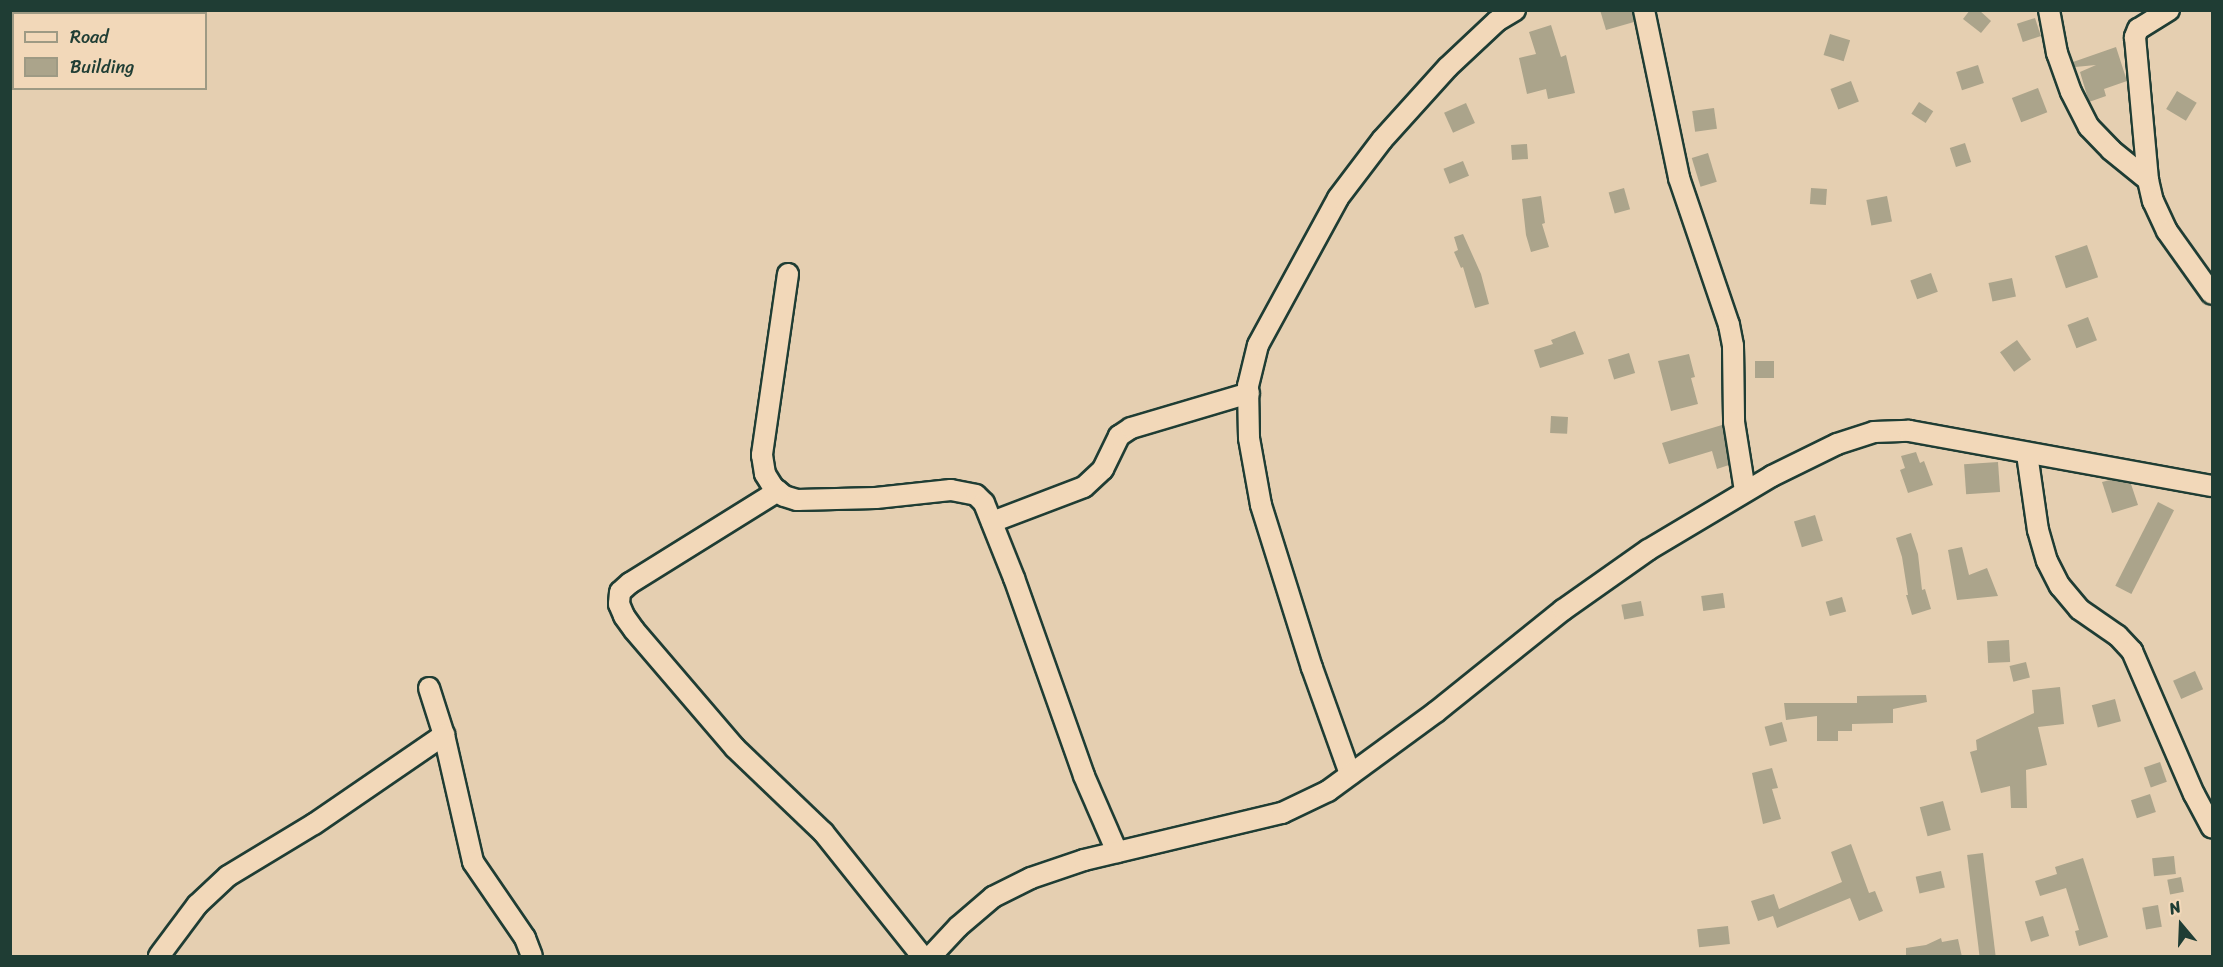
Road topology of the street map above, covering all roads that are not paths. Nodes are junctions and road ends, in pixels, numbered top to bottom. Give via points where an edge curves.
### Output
1 (1515, 10) edge
2 (1644, 10) edge
3 (2049, 10) edge
4 (2169, 10) edge
5 (2148, 180) junction
6 (788, 274) dead end
7 (2212, 294) edge
8 (1249, 393) junction
9 (2027, 454) junction
10 (2212, 486) edge
11 (778, 491) junction
12 (1745, 491) junction
13 (992, 522) junction
14 (429, 688) dead end
15 (444, 735) junction
16 (1350, 774) junction
17 (2212, 828) edge
18 (1117, 852) junction
19 (159, 957) edge
20 (532, 957) edge
21 (922, 957) edge
22 (931, 957) edge

1 - 8 street via 1497,21 1448,67 1382,140 1338,198 1258,345
2 - 12 street via 1679,178 1729,325 1734,422
3 - 5 street via 2057,53 2088,127
4 - 5 street via 2138,29 2135,37
5 - 7 street via 2167,231
6 - 11 street via 762,455 765,474
8 - 13 street via 1131,429 1119,436 1103,469 1083,487
8 - 16 street via 1249,438 1261,505
9 - 10 street
9 - 12 street via 1909,431 1874,432 1837,444
9 - 17 street via 2038,530 2047,561 2060,586 2079,609 2118,636 2132,651
11 - 13 street via 797,500 876,498 951,490 975,495 984,503
11 - 21 street via 630,583 620,592 619,604 634,630 735,748 824,832
12 - 16 street via 1648,550 1563,610 1436,712
13 - 18 street via 1084,776
14 - 15 street
15 - 19 street via 314,824 228,876 197,905
15 - 20 street via 473,862 525,938
16 - 18 street via 1328,791 1282,813
18 - 22 street via 1030,878 993,897

